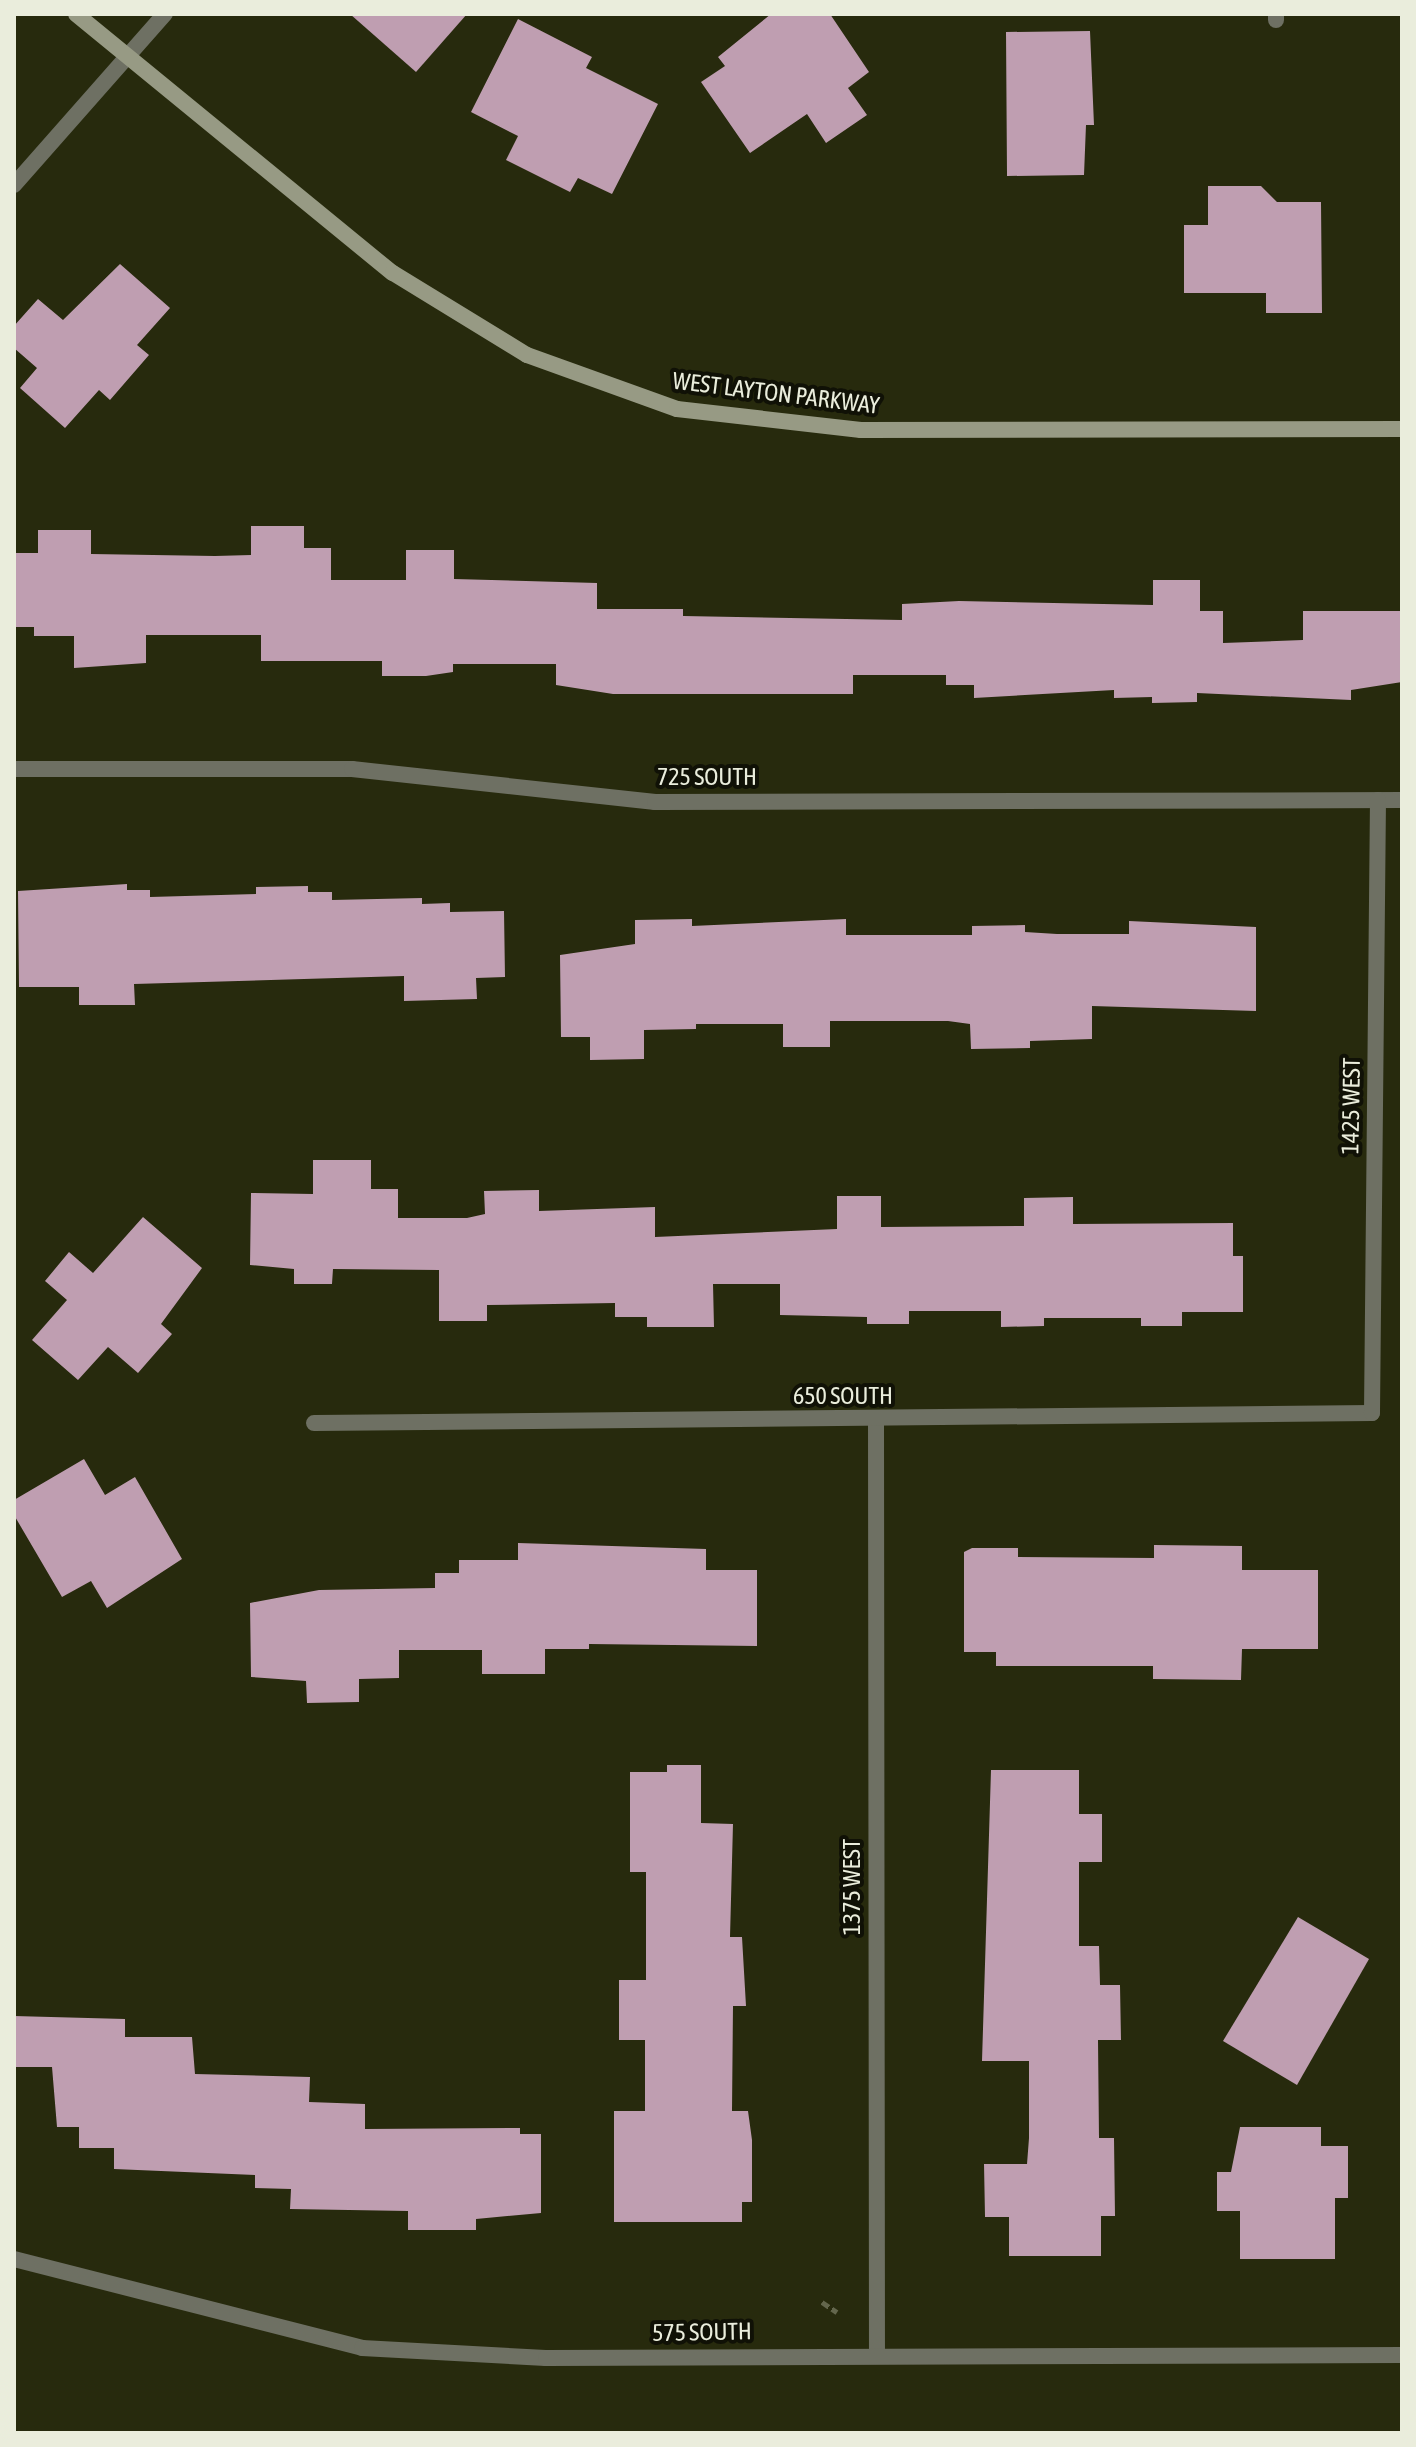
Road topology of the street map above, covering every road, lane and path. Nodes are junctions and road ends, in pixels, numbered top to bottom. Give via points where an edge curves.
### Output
1 (76, 14) edge
2 (165, 14) edge
3 (128, 58) junction
4 (14, 185) edge
5 (1402, 429) edge
6 (14, 769) edge
7 (1378, 800) junction
8 (1402, 800) edge
9 (1372, 1413) joint
10 (876, 1420) junction
11 (314, 1423) dead end
12 (14, 2259) edge
13 (822, 2302) dead end
14 (837, 2312) dead end
15 (877, 2355) junction
16 (1402, 2355) edge

1 - 3 main road, WEST LAYTON PARKWAY
2 - 3 street
3 - 4 street
3 - 5 main road, WEST LAYTON PARKWAY via 393,273 527,355 677,409 861,430
6 - 7 street, 725 SOUTH via 352,769 655,802
7 - 8 street, 725 SOUTH
7 - 9 street, 1425 WEST
9 - 10 street, 650 SOUTH
10 - 11 street, 650 SOUTH
10 - 15 street, 1375 WEST
12 - 15 street, 575 SOUTH via 362,2348 546,2358
13 - 14 path
15 - 16 street, 575 SOUTH

